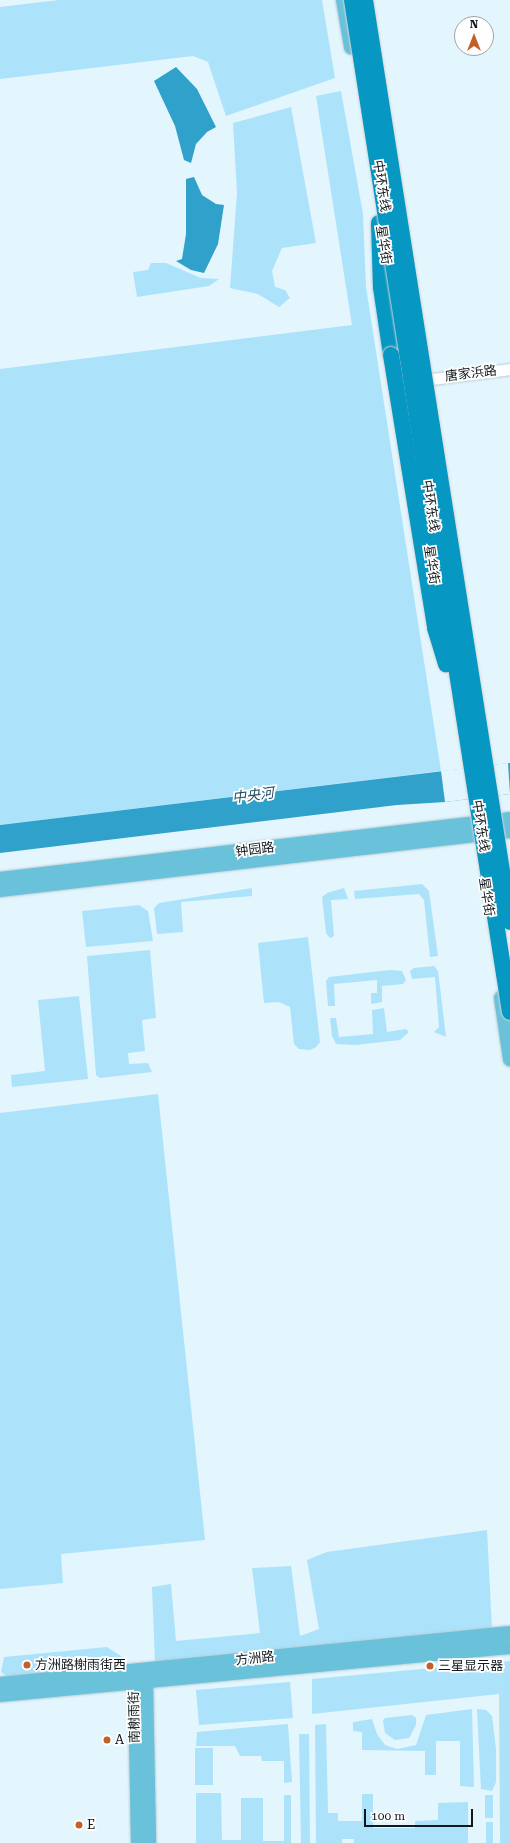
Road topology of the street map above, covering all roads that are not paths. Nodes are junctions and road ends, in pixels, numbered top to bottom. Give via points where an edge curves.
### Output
1 (344, 0) edge
2 (352, 0) edge
3 (360, 0) edge
4 (365, 0) edge
5 (372, 0) edge
6 (376, 26) junction
7 (391, 121) junction
8 (379, 223) junction
9 (510, 369) edge
10 (432, 379) junction
11 (462, 710) junction
12 (506, 826) edge
13 (476, 831) junction
14 (510, 878) edge
15 (0, 879) edge
16 (0, 890) edge
17 (510, 922) edge
18 (510, 1012) edge
19 (510, 1059) edge
20 (510, 1633) edge
21 (510, 1647) edge
22 (140, 1678) junction
23 (0, 1684) edge
24 (0, 1694) edge
25 (138, 1843) edge
26 (149, 1843) edge

1 - 8 main road, 星华街
2 - 11 highway, 中环东线, bridge
3 - 6 main road
3 - 7 main road via 371,87
4 - 17 highway, 中环东线, bridge
5 - 6 main road, 星华街
6 - 7 main road, 星华街
7 - 10 main road, 星华街
8 - 11 highway, bridge via 381,287 435,628
8 - 13 main road, 星华街 via 441,626
9 - 10 street, 唐家浜路
10 - 12 main road, 星华街 via 496,796
11 - 18 highway, 中环东线, bridge
12 - 13 main road, 钟园路
12 - 14 main road, 星华街
13 - 15 main road, 钟园路
13 - 16 main road, 钟园路
13 - 19 main road, 星华街
20 - 22 main road, 方洲路
21 - 22 main road, 方洲路
22 - 23 main road, 方洲路
22 - 24 main road, 方洲路
22 - 25 main road, 南榭雨街
22 - 26 main road, 南榭雨街

